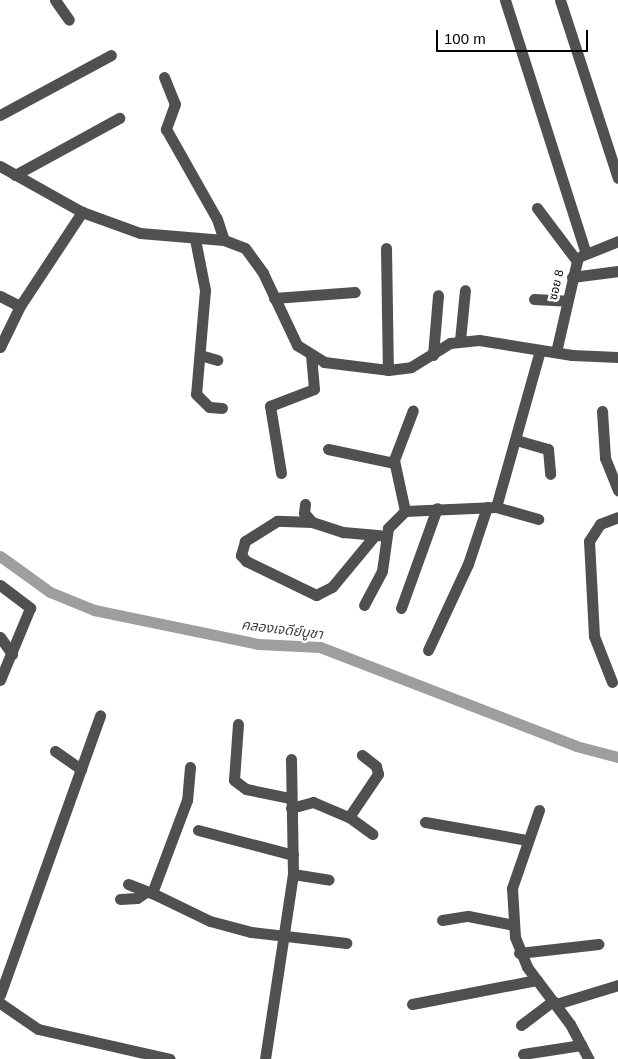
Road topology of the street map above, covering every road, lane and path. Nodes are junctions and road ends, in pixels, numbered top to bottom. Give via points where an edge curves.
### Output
1 (55, 0) edge
2 (505, 0) edge
3 (560, 0) edge
4 (69, 20) dead end
5 (111, 55) dead end
6 (164, 77) dead end
7 (0, 115) edge
8 (119, 118) dead end
9 (0, 166) edge
10 (15, 175) junction
11 (618, 178) edge
12 (537, 208) dead end
13 (82, 212) junction
14 (195, 239) junction
15 (224, 240) junction
16 (618, 241) edge
17 (386, 248) dead end
18 (585, 251) junction
19 (577, 261) junction
20 (618, 271) edge
21 (572, 277) junction
22 (465, 290) dead end
23 (355, 292) dead end
24 (438, 295) dead end
25 (0, 296) edge
26 (274, 298) junction
27 (534, 299) dead end
28 (567, 301) junction
29 (20, 306) junction
30 (460, 340) junction
31 (0, 347) edge
32 (540, 350) junction
33 (556, 352) junction
34 (433, 354) junction
35 (200, 356) junction
36 (311, 357) junction
37 (618, 357) edge
38 (217, 360) dead end
39 (388, 370) junction
40 (222, 408) dead end
41 (413, 410) dead end
42 (602, 411) dead end
43 (516, 440) junction
44 (328, 449) dead end
45 (394, 463) junction
46 (281, 473) dead end
47 (550, 474) dead end
48 (618, 490) edge
49 (305, 504) dead end
50 (492, 507) junction
51 (437, 508) junction
52 (405, 511) junction
53 (618, 517) edge
54 (538, 519) dead end
55 (312, 522) junction
56 (381, 535) junction
57 (0, 585) edge
58 (364, 605) dead end
59 (401, 608) dead end
60 (0, 637) edge
61 (428, 650) dead end
62 (12, 654) junction
63 (0, 680) edge
64 (612, 682) dead end
65 (100, 715) dead end
66 (238, 724) dead end
67 (55, 751) dead end
68 (362, 755) dead end
69 (291, 759) dead end
70 (190, 766) dead end
71 (81, 769) junction
72 (290, 803) junction
73 (539, 810) dead end
74 (349, 817) junction
75 (425, 822) dead end
76 (198, 830) dead end
77 (372, 834) dead end
78 (527, 840) junction
79 (293, 855) junction
80 (293, 874) junction
81 (329, 880) dead end
82 (128, 884) dead end
83 (149, 893) junction
84 (120, 899) dead end
85 (442, 920) dead end
86 (514, 924) junction
87 (286, 937) junction
88 (346, 943) dead end
89 (598, 944) dead end
90 (519, 953) junction
91 (537, 980) junction
92 (618, 985) edge
93 (0, 995) edge
94 (554, 1002) junction
95 (0, 1003) edge
96 (412, 1004) dead end
97 (521, 1025) dead end
98 (581, 1045) junction
99 (524, 1054) dead end
100 (167, 1059) edge
101 (265, 1059) edge
102 (589, 1059) edge

1 - 4 street
2 - 18 street
3 - 11 street
5 - 7 street
6 - 15 street via 175,104 166,129 217,219
8 - 10 street
9 - 10 street
10 - 13 street
12 - 19 street, ซอย 8
13 - 14 street via 140,233
13 - 29 street
14 - 15 street
14 - 35 street via 205,290
15 - 26 street via 251,253
16 - 18 street
17 - 39 street
18 - 19 street
19 - 21 street, ซอย 8
20 - 21 street
21 - 28 street, ซอย 8
22 - 30 street
23 - 26 street
24 - 34 street
25 - 29 street
26 - 36 street via 296,345
27 - 28 street
28 - 33 street, ซอย 8
29 - 31 street
30 - 32 street
30 - 34 street
32 - 33 street
32 - 43 street
33 - 37 street
34 - 39 street via 411,367
35 - 38 street
35 - 40 street via 196,394 209,407
36 - 39 street
36 - 46 street via 314,389 270,406
41 - 45 street
42 - 48 street via 605,458
43 - 47 street via 548,449
43 - 50 street
44 - 45 street
45 - 52 street
49 - 55 street via 304,513
50 - 51 street
50 - 54 street
50 - 61 street
51 - 52 street
51 - 59 street
52 - 56 street
53 - 64 street via 600,524 589,541 594,636
55 - 56 street via 343,532
55 - 56 street via 277,521 245,541 241,555 316,595 332,587
56 - 58 street via 382,571
57 - 62 street via 30,608
60 - 62 street
62 - 63 street
65 - 71 street
66 - 72 street via 234,780 246,789
67 - 71 street
68 - 74 street via 376,766 378,774
69 - 72 street
70 - 83 street via 187,800
71 - 93 street
72 - 74 street via 313,802
72 - 79 street
73 - 78 street
74 - 77 street
75 - 78 street
76 - 79 street
78 - 86 street via 512,888
79 - 80 street
80 - 81 street
80 - 87 street
82 - 83 street
83 - 84 street
83 - 87 street via 210,920
85 - 86 street via 468,916
86 - 90 street
87 - 88 street
87 - 101 street
89 - 90 street
90 - 91 street
91 - 94 street
91 - 96 street
92 - 94 street
94 - 97 street
94 - 98 street
95 - 100 street via 38,1029
98 - 99 street
98 - 102 street

